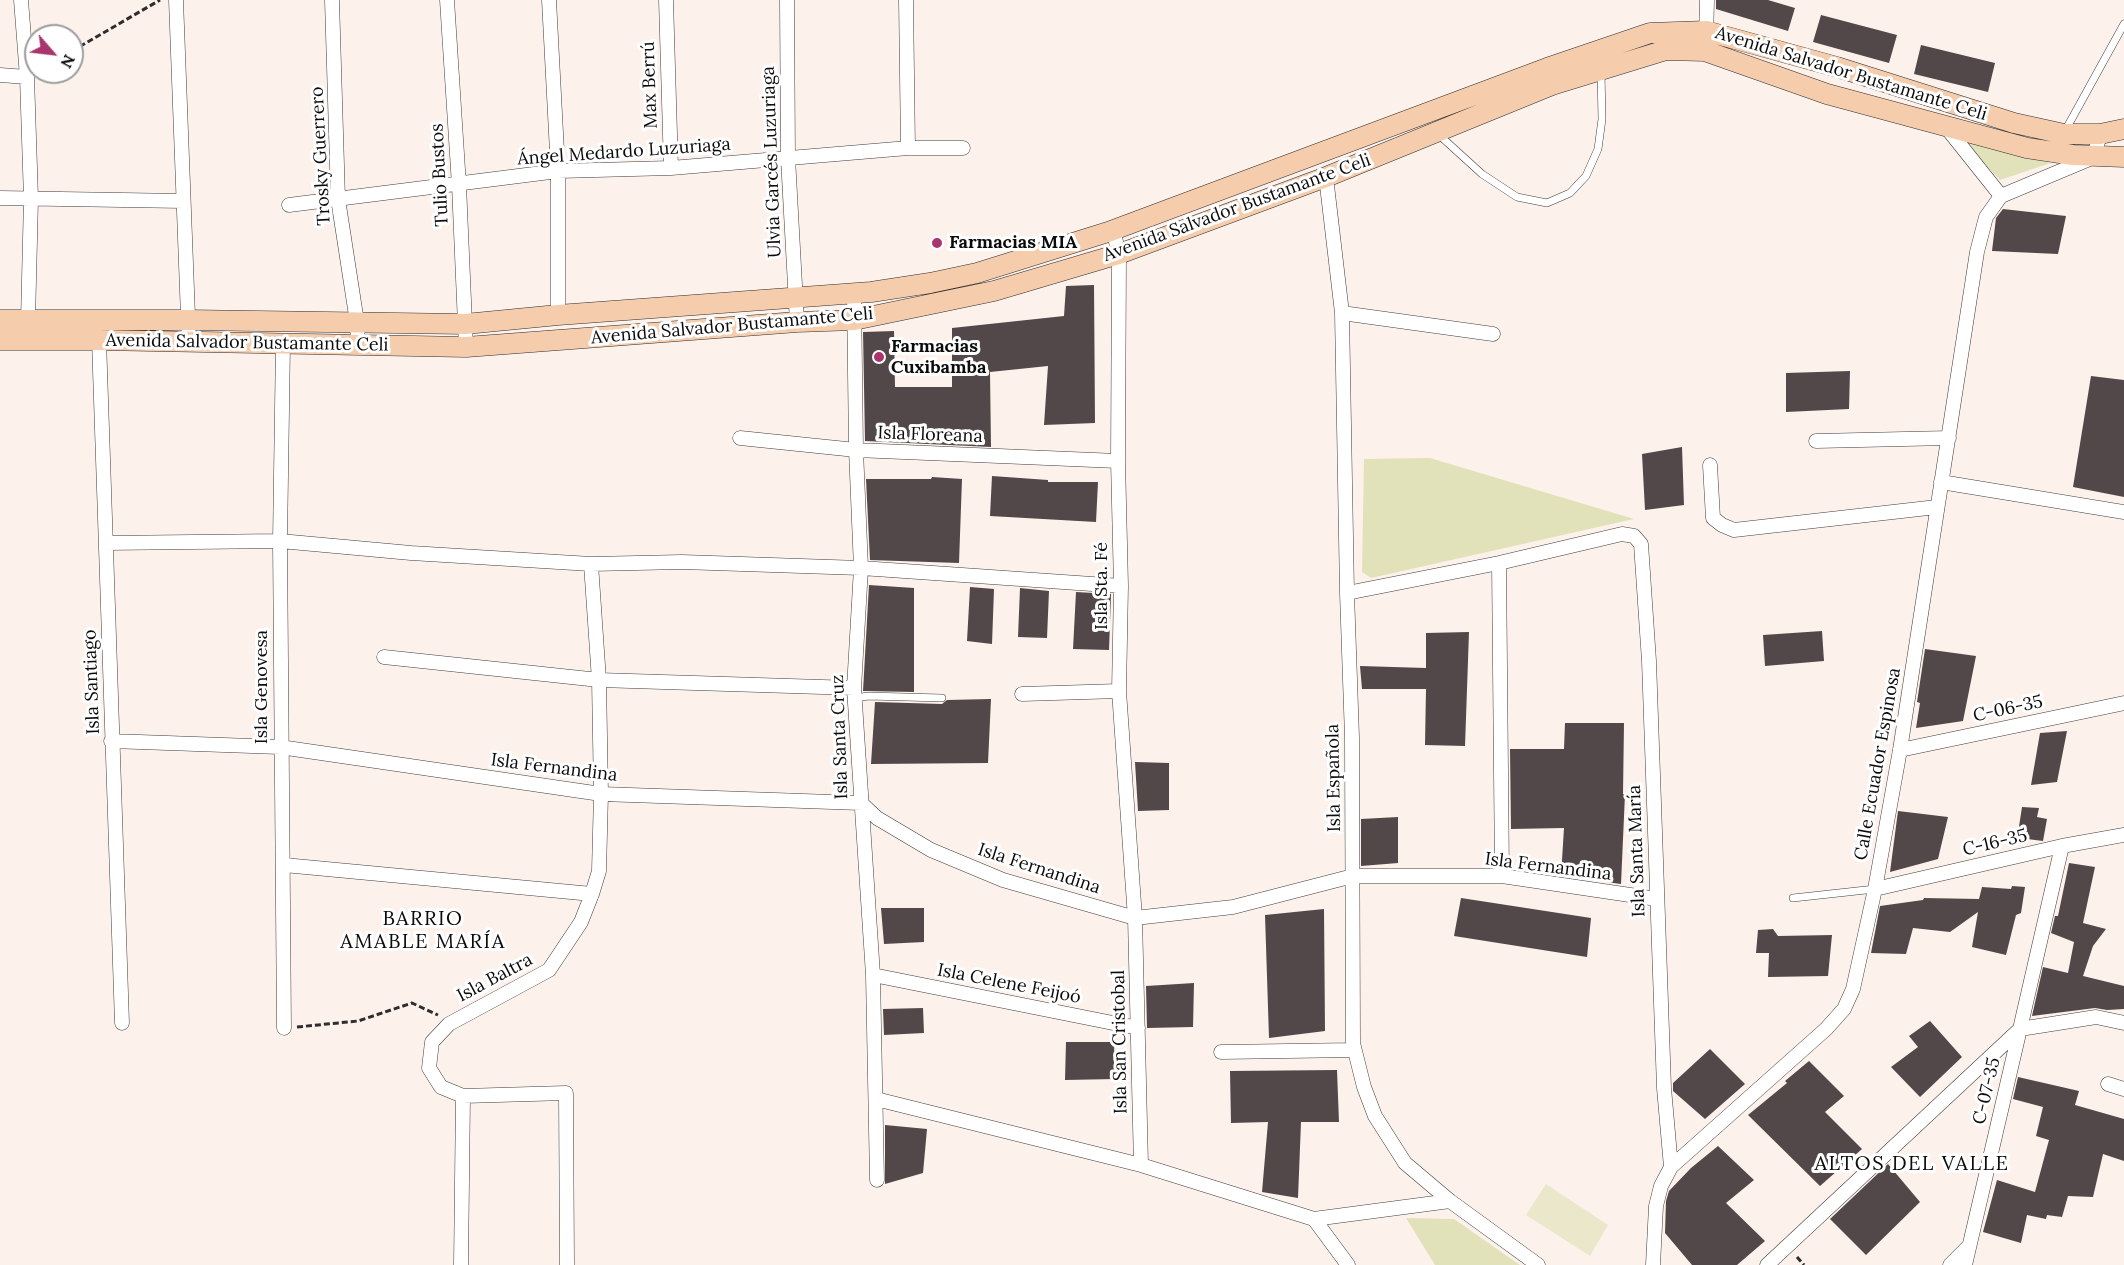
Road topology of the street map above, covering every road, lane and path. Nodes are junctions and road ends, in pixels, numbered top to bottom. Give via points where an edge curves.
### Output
1 (21, 0) edge
2 (160, 0) edge
3 (176, 0) edge
4 (332, 0) edge
5 (447, 0) edge
6 (549, 0) edge
7 (666, 0) edge
8 (787, 0) edge
9 (906, 0) edge
10 (1707, 0) edge
11 (2124, 24) edge
12 (1706, 31) junction
13 (24, 38) edge
14 (84, 44) edge
15 (1706, 51) junction
16 (1837, 67) junction
17 (1601, 70) junction
18 (0, 75) edge
19 (24, 77) edge
20 (27, 84) edge
21 (1827, 94) junction
22 (1428, 113) junction
23 (1946, 127) junction
24 (2124, 129) edge
25 (1436, 132) junction
26 (2064, 134) junction
27 (2100, 134) junction
28 (908, 148) junction
29 (963, 148) dead end
30 (2094, 157) junction
31 (2124, 157) edge
32 (788, 158) junction
33 (671, 168) junction
34 (558, 171) junction
35 (1326, 177) junction
36 (459, 185) junction
37 (2001, 196) junction
38 (0, 198) edge
39 (338, 199) junction
40 (31, 200) junction
41 (183, 201) junction
42 (289, 205) dead end
43 (1113, 230) junction
44 (1119, 254) junction
45 (854, 294) junction
46 (795, 296) junction
47 (1342, 313) junction
48 (558, 315) junction
49 (0, 320) edge
50 (28, 320) junction
51 (188, 320) junction
52 (854, 320) junction
53 (357, 322) junction
54 (797, 322) junction
55 (465, 324) junction
56 (1493, 334) dead end
57 (0, 340) edge
58 (99, 340) junction
59 (189, 343) junction
60 (283, 345) junction
61 (358, 345) junction
62 (466, 347) junction
63 (740, 438) dead end
64 (1949, 438) junction
65 (1816, 441) dead end
66 (856, 450) junction
67 (1118, 461) junction
68 (1710, 465) dead end
69 (1941, 482) junction
70 (1937, 507) junction
71 (2124, 512) edge
72 (280, 541) junction
73 (106, 543) junction
74 (1499, 563) junction
75 (591, 564) junction
76 (861, 568) junction
77 (1121, 586) junction
78 (1347, 593) junction
79 (384, 657) dead end
80 (599, 680) junction
81 (1119, 692) junction
82 (855, 693) junction
83 (1022, 694) dead end
84 (942, 698) dead end
85 (2124, 703) edge
86 (111, 741) junction
87 (280, 747) junction
88 (1900, 750) junction
89 (601, 794) junction
90 (861, 803) junction
91 (2124, 835) edge
92 (2062, 846) junction
93 (284, 865) junction
94 (1353, 876) junction
95 (1502, 876) junction
96 (1875, 889) junction
97 (592, 894) junction
98 (1793, 898) dead end
99 (1657, 899) junction
100 (1135, 918) junction
101 (873, 975) junction
102 (122, 1023) dead end
103 (2124, 1023) edge
104 (449, 1024) junction
105 (1138, 1028) junction
106 (284, 1029) joint
107 (2020, 1029) junction
108 (1354, 1050) junction
109 (1221, 1052) dead end
110 (2108, 1084) dead end
111 (2124, 1089) edge
112 (462, 1096) junction
113 (876, 1098) junction
114 (1141, 1165) junction
115 (1671, 1167) junction
116 (877, 1180) dead end
117 (1450, 1201) junction
118 (1314, 1219) junction
119 (1969, 1246) junction
120 (461, 1265) edge
121 (567, 1265) edge
122 (1348, 1265) edge
123 (1538, 1265) edge
124 (1653, 1265) edge
125 (1767, 1265) edge
126 (1950, 1265) edge
127 (1965, 1265) edge

1 - 13 street
2 - 14 path
3 - 41 street
4 - 39 street, Trosky Guerrero
5 - 36 street, Tulio Bustos
6 - 34 street
7 - 33 street, Max Berrú
8 - 32 street, Ulvia Garcés Luzuriaga
9 - 28 street
10 - 12 street
11 - 26 lane
12 - 15 street
12 - 16 main road, Avenida Salvador Bustamante Celi
12 - 22 main road, Avenida Salvador Bustamante Celi via 1650,33
15 - 17 main road, Avenida Salvador Bustamante Celi via 1666,50
15 - 21 main road, Avenida Salvador Bustamante Celi
16 - 21 main road
16 - 26 main road, Avenida Salvador Bustamante Celi via 2014,123
17 - 25 main road, Avenida Salvador Bustamante Celi via 1552,85
17 - 25 lane via 1598,149 1586,176 1570,193 1547,203 1517,197 1482,174
18 - 19 street
20 - 40 street
21 - 23 main road, Avenida Salvador Bustamante Celi
22 - 25 lane
22 - 43 main road, Avenida Salvador Bustamante Celi
23 - 30 main road, Avenida Salvador Bustamante Celi via 2027,148
23 - 37 street
24 - 27 main road, Avenida Salvador Bustamante Celi
25 - 35 main road, Avenida Salvador Bustamante Celi
26 - 27 main road, Avenida Salvador Bustamante Celi
27 - 30 street
28 - 29 street, Ángel Medardo Luzuriaga
28 - 32 street, Ángel Medardo Luzuriaga
30 - 31 main road, Avenida Salvador Bustamante Celi
30 - 37 street
32 - 33 street, Ángel Medardo Luzuriaga
32 - 46 street, Ulvia Garcés Luzuriaga
33 - 34 street, Ángel Medardo Luzuriaga
34 - 36 street, Ángel Medardo Luzuriaga
34 - 48 street
35 - 44 main road, Avenida Salvador Bustamante Celi
35 - 47 street, Isla Española
36 - 39 street, Ángel Medardo Luzuriaga
36 - 55 street, Tulio Bustos
37 - 64 street, Calle Ecuador Espinosa via 1986,217 1977,252
38 - 40 street
39 - 42 street, Ángel Medardo Luzuriaga
39 - 53 street, Trosky Guerrero
40 - 41 street
40 - 50 street
41 - 51 street
43 - 44 street
43 - 45 main road, Avenida Salvador Bustamante Celi via 977,273
44 - 52 main road, Avenida Salvador Bustamante Celi via 994,291
44 - 67 street, Isla Sta. Fé
45 - 46 main road, Avenida Salvador Bustamante Celi
45 - 52 street, Isla Santa Cruz
46 - 48 main road, Avenida Salvador Bustamante Celi
46 - 54 street, Ulvia Garcés Luzuriaga
47 - 56 street
47 - 78 street, Isla Española
48 - 55 main road, Avenida Salvador Bustamante Celi
49 - 50 main road, Avenida Salvador Bustamante Celi
50 - 51 main road, Avenida Salvador Bustamante Celi
51 - 53 main road, Avenida Salvador Bustamante Celi
51 - 59 street
52 - 54 main road, Avenida Salvador Bustamante Celi
52 - 66 street, Isla Santa Cruz
53 - 55 main road, Avenida Salvador Bustamante Celi
53 - 61 street, Trosky Guerrero
54 - 62 main road, Avenida Salvador Bustamante Celi
55 - 62 street, Tulio Bustos
57 - 58 main road, Avenida Salvador Bustamante Celi
58 - 59 main road, Avenida Salvador Bustamante Celi
58 - 73 street, Isla Santiago
59 - 60 main road, Avenida Salvador Bustamante Celi
60 - 61 main road, Avenida Salvador Bustamante Celi
60 - 72 street, Isla Genovesa
61 - 62 main road, Avenida Salvador Bustamante Celi
63 - 66 street, Isla Floreana
64 - 65 street
64 - 69 street, Calle Ecuador Espinosa
66 - 67 street, Isla Floreana
66 - 76 street, Isla Santa Cruz
67 - 77 street, Isla Sta. Fé
68 - 70 street via 1713,518 1734,530
69 - 70 street, Calle Ecuador Espinosa
69 - 71 street
70 - 88 street, Calle Ecuador Espinosa
72 - 73 street
72 - 75 street
72 - 87 street, Isla Genovesa
73 - 86 street, Isla Santiago
74 - 78 street
74 - 95 street
74 - 99 street, Isla Santa María via 1622,534 1634,536 1641,544
75 - 76 street via 682,562
75 - 80 street, Isla Baltra
76 - 77 street
76 - 82 street, Isla Santa Cruz
77 - 81 street, Isla Sta. Fé
78 - 94 street, Isla Española
79 - 80 street
80 - 82 street
80 - 89 street, Isla Baltra
81 - 83 street
81 - 100 street, Isla Sta. Fé
82 - 84 lane
82 - 90 street, Isla Santa Cruz
85 - 88 street, C-06-35
86 - 87 street, Isla Fernandina
86 - 102 street, Isla Santiago
87 - 89 street, Isla Fernandina
87 - 93 street, Isla Genovesa
88 - 96 street, Calle Ecuador Espinosa
89 - 90 street, Isla Fernandina
89 - 97 street, Isla Baltra via 598,871
90 - 100 street, Isla Fernandina via 877,818 931,850 1003,880
90 - 101 street, Isla Santa Cruz
91 - 92 street, C-16-35
92 - 96 street, C-16-35
92 - 107 street, C-07-35
93 - 97 street
93 - 106 street, Isla Genovesa
94 - 95 street, Isla Fernandina
94 - 100 street, Isla Fernandina via 1233,907
94 - 108 street, Isla Española
95 - 99 street, Isla Fernandina
96 - 98 lane
96 - 115 street, Calle Ecuador Espinosa via 1853,989 1844,1009
97 - 104 street, Isla Baltra via 581,922 549,970
99 - 115 street, Isla Santa María
100 - 105 street, Isla San Cristobal
101 - 105 street, Isla Celene Feijoó
101 - 113 street, Isla Santa Cruz
103 - 107 street via 2096,1017
104 - 106 path via 435,1012 412,1003 358,1021
104 - 112 street, Isla Baltra via 432,1042 429,1068 441,1087
105 - 114 street, Isla San Cristobal
107 - 119 street, C-07-35
107 - 125 street
108 - 109 street
108 - 117 street, Isla Española via 1375,1116 1390,1142 1405,1163
110 - 111 street
112 - 120 street
112 - 121 street via 566,1093
113 - 114 street
113 - 116 street, Isla Santa Cruz
114 - 118 street
115 - 124 street, Calle Ecuador Espinosa via 1656,1206
117 - 118 street
117 - 123 street, Isla Española
118 - 122 street
119 - 126 street
119 - 127 street, C-07-35

